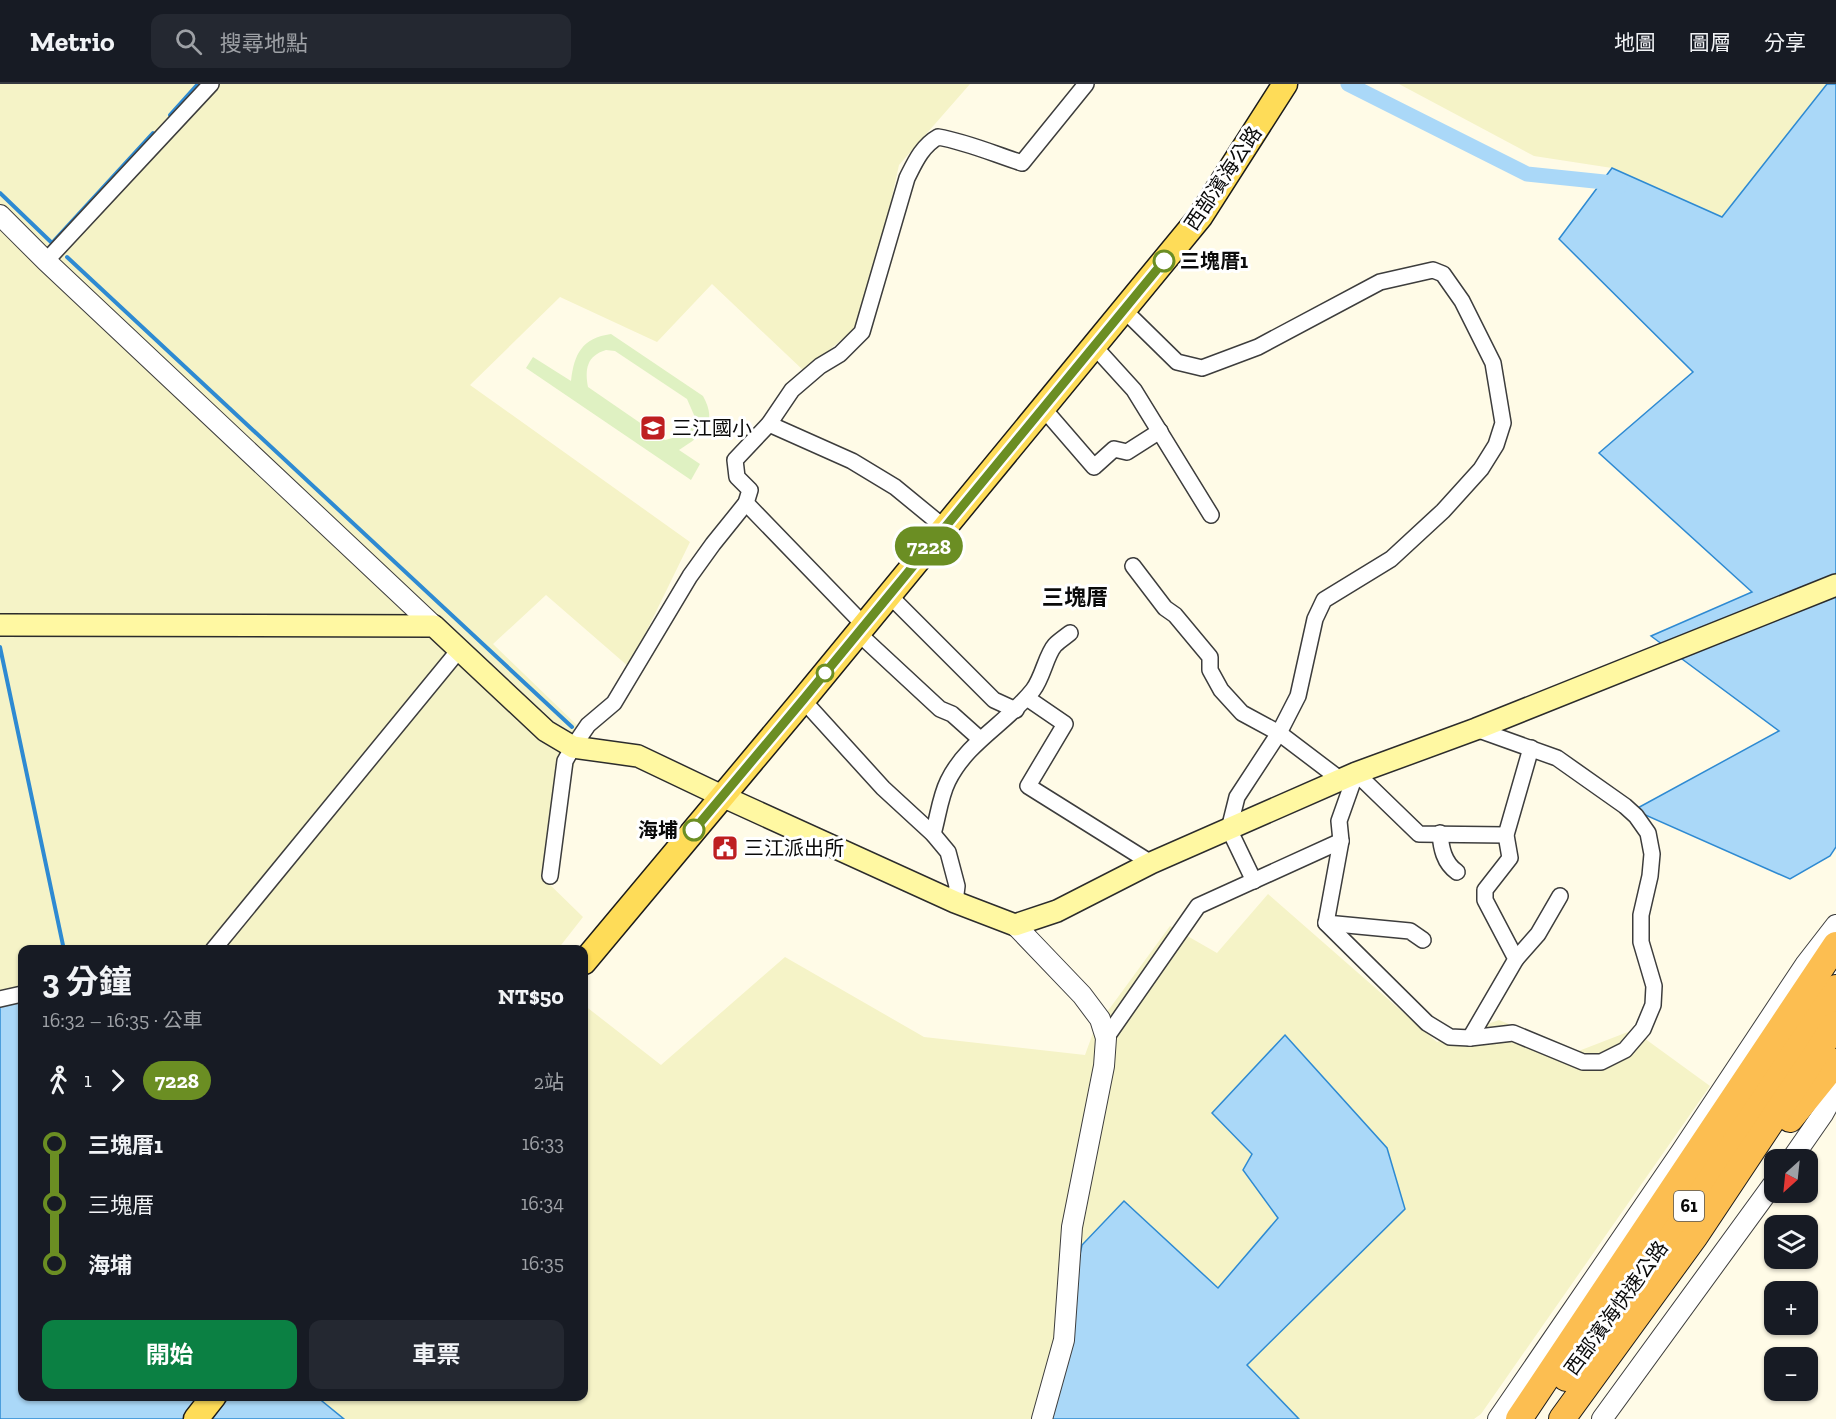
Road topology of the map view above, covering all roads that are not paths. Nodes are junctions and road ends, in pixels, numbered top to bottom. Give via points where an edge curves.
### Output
1 (211, 84) edge
2 (1086, 84) edge
3 (1285, 84) edge
4 (0, 215) edge
5 (46, 261) junction
6 (1124, 310) junction
7 (1094, 346) junction
8 (1043, 408) junction
9 (769, 424) junction
10 (1160, 431) junction
11 (746, 503) junction
12 (1211, 515) dead end
13 (945, 528) junction
14 (1133, 566) dead end
15 (1836, 585) edge
16 (889, 595) junction
17 (0, 625) edge
18 (434, 626) junction
19 (861, 629) junction
20 (1070, 633) dead end
21 (459, 650) junction
22 (1027, 698) junction
23 (803, 700) junction
24 (1016, 710) junction
25 (1476, 729) junction
26 (1279, 733) junction
27 (980, 739) junction
28 (573, 747) junction
29 (1531, 748) junction
30 (1348, 777) junction
31 (722, 796) junction
32 (1229, 829) junction
33 (1440, 833) junction
34 (933, 834) junction
35 (1506, 835) junction
36 (1341, 841) junction
37 (1151, 864) junction
38 (1457, 872) dead end
39 (550, 876) dead end
40 (1254, 881) junction
41 (1560, 896) dead end
42 (955, 902) junction
43 (1326, 923) junction
44 (1016, 925) junction
45 (1836, 925) edge
46 (1423, 940) dead end
47 (217, 945) edge
48 (1836, 945) edge
49 (588, 957) edge
50 (1516, 959) junction
51 (1836, 988) edge
52 (18, 995) edge
53 (0, 999) edge
54 (1836, 1024) edge
55 (1106, 1038) junction
56 (1470, 1038) junction
57 (1836, 1062) edge
58 (1836, 1091) edge
59 (1799, 1149) edge
60 (1764, 1197) edge
61 (210, 1401) edge
62 (196, 1419) edge
63 (1042, 1419) edge
64 (1498, 1419) edge
65 (1519, 1419) edge
66 (1537, 1419) edge
67 (1562, 1419) edge
68 (1579, 1419) edge
69 (1602, 1419) edge

1 - 5 street
2 - 9 street via 1022,163 961,141 938,137 929,142 907,178 862,332 792,390
3 - 6 main road, 西部濱海公路 via 1200,217
4 - 5 street
5 - 18 street
6 - 7 main road, 西部濱海公路
6 - 26 street via 1177,362 1202,368 1258,347 1380,282 1433,270 1443,274 1462,301 1493,363 1503,423 1496,445 1481,469 1443,512 1390,560 1324,600 1315,619 1298,696
7 - 8 main road, 西部濱海公路
7 - 10 street via 1134,390
8 - 10 street via 1094,467 1114,449 1127,452
8 - 13 main road, 西部濱海公路
9 - 11 street via 735,460 737,477 750,490
9 - 13 street via 852,461 895,487
10 - 12 street
11 - 19 street
11 - 28 street via 690,576 614,704 588,726
13 - 16 main road, 西部濱海公路
14 - 26 street via 1210,657 1210,670 1221,690 1242,713
15 - 25 main road
16 - 19 main road, 西部濱海公路
16 - 24 street via 994,700
17 - 18 main road
18 - 21 main road
19 - 23 main road, 西部濱海公路
19 - 27 street via 940,709 952,714
20 - 22 street via 1054,646 1039,682
21 - 28 main road via 546,731
21 - 47 street
22 - 24 street
22 - 37 street via 1065,724 1028,786
23 - 31 main road, 西部濱海公路
23 - 34 street via 883,789
24 - 27 street
25 - 29 street
25 - 30 main road
26 - 30 street
26 - 32 street via 1237,797
27 - 34 street via 947,782
28 - 31 main road via 638,756
28 - 39 street via 565,761
29 - 35 street
29 - 56 street via 1557,758 1625,807 1648,834 1652,854 1641,915 1641,942 1654,986 1653,1005 1643,1029 1625,1050 1601,1062 1583,1062 1513,1033
30 - 32 main road
30 - 33 street via 1419,834
30 - 36 street via 1339,821
31 - 42 main road
31 - 49 main road, 西部濱海公路
32 - 37 main road
32 - 40 street
33 - 35 street
33 - 38 street via 1441,848 1450,867
34 - 42 street via 948,852 957,886
35 - 50 street via 1510,858 1485,890 1485,900
36 - 40 street
36 - 43 street
37 - 44 main road via 1057,911
40 - 55 street via 1198,906
41 - 50 street via 1538,934
42 - 44 main road
43 - 46 street via 1410,931
43 - 56 street via 1427,1023 1450,1037
44 - 55 street via 1082,995 1100,1019
45 - 64 street
48 - 65 highway
50 - 56 street
51 - 66 highway, 西部濱海快速公路 / 61 via 1677,1224
52 - 53 street
54 - 67 highway, 西部濱海快速公路 / 61 via 1695,1236
55 - 63 street via 1072,1227 1064,1340
57 - 68 highway via 1789,1121
58 - 59 street
60 - 69 street
61 - 62 main road

